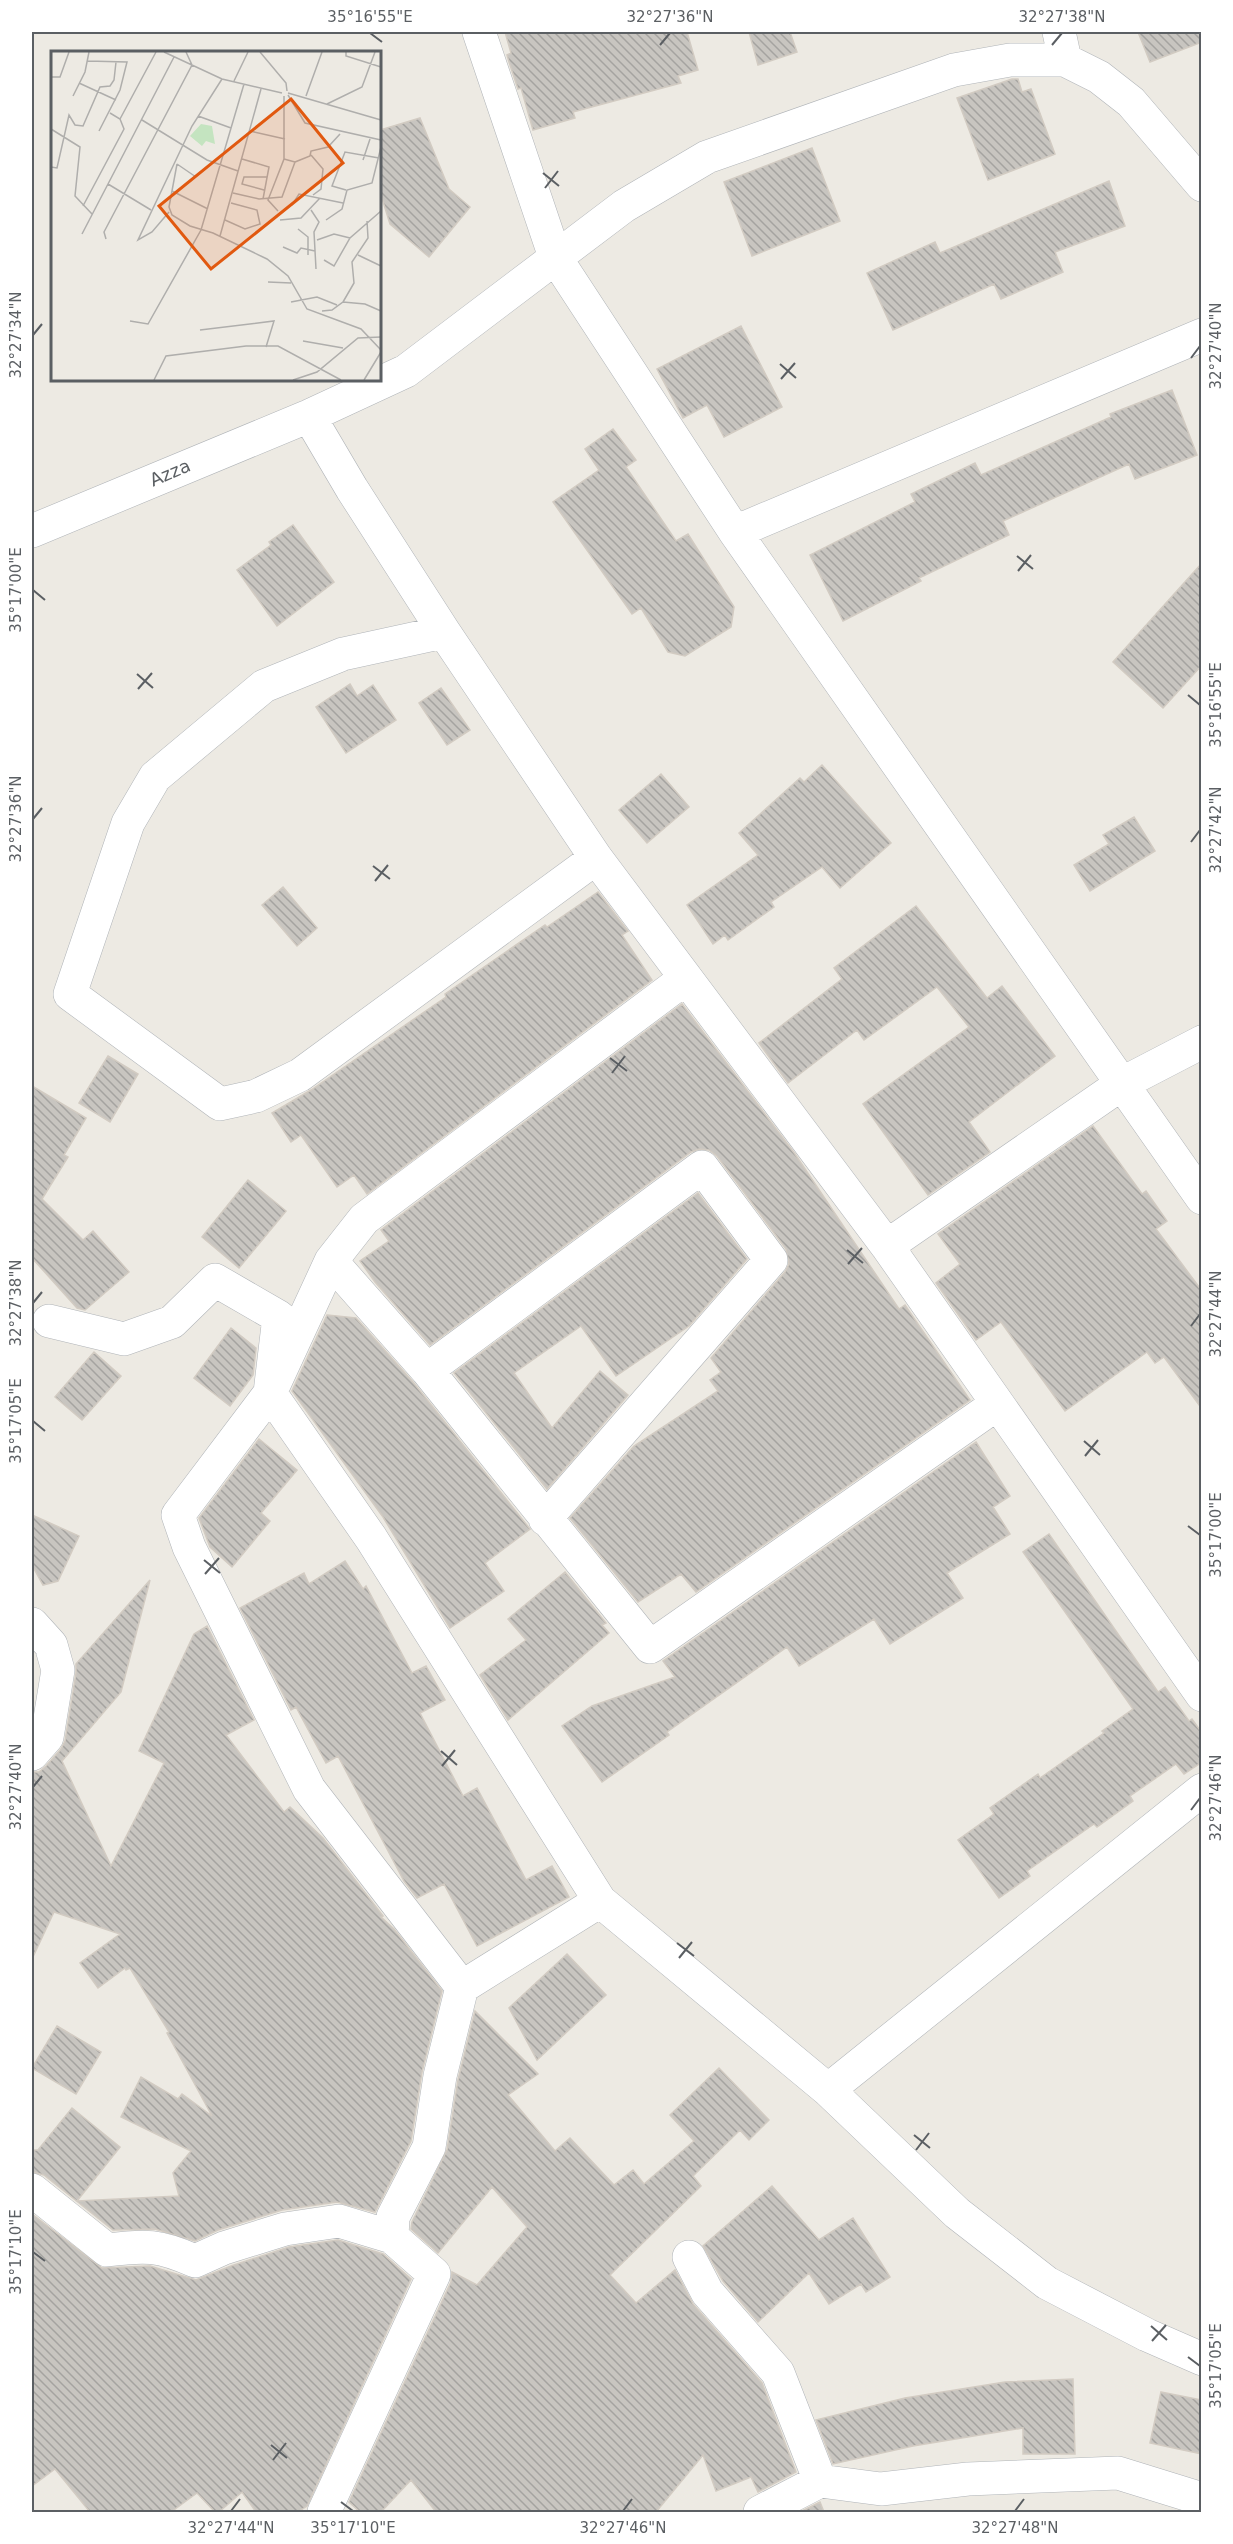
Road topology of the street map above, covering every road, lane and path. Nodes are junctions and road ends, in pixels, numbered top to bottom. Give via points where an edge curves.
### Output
1 (479, 32) edge
2 (1062, 46) edge
3 (1202, 185) edge
4 (555, 257) junction
5 (1202, 336) edge
6 (309, 416) junction
7 (32, 531) edge
8 (735, 532) junction
9 (444, 632) junction
10 (596, 858) junction
11 (686, 978) junction
12 (1202, 1042) edge
13 (1123, 1083) junction
14 (1202, 1198) edge
15 (887, 1246) junction
16 (331, 1261) junction
17 (50, 1321) dead end
18 (427, 1370) junction
19 (270, 1393) junction
20 (997, 1404) junction
21 (544, 1519) junction
22 (32, 1624) edge
23 (1202, 1695) edge
24 (32, 1754) edge
25 (1202, 1790) edge
26 (600, 1901) junction
27 (462, 1987) junction
28 (828, 2090) junction
29 (32, 2190) edge
30 (392, 2237) junction
31 (689, 2257) dead end
32 (1202, 2359) edge
33 (820, 2481) junction
34 (1202, 2499) edge
35 (324, 2512) edge
36 (760, 2512) edge

1 - 4 street
2 - 3 street via 1131,102
2 - 4 street, Azza via 954,70 706,157 624,206
4 - 6 street, Azza via 406,371
4 - 8 street
5 - 8 street
6 - 7 street, Azza
6 - 9 street
8 - 13 street
9 - 10 street
9 - 10 street via 343,654 264,686 155,777 128,822 70,994 220,1104 256,1096 300,1075
10 - 11 street
11 - 15 street
11 - 16 street via 364,1219
12 - 13 street
13 - 14 street
13 - 15 street
15 - 20 street
16 - 18 street
16 - 19 street
17 - 19 street via 124,1339 172,1322 215,1280 279,1317
18 - 21 street
18 - 21 street via 702,1167 771,1260
19 - 26 street via 371,1538
19 - 27 street via 178,1515 189,1547 309,1789
20 - 21 street via 650,1647
20 - 23 street
22 - 24 street via 51,1645 58,1670 46,1737
25 - 28 street
26 - 27 street
26 - 28 street
27 - 30 street via 440,2076 429,2147 393,2217
28 - 32 street via 957,2212 1047,2283
29 - 30 street via 107,2250 138,2246 167,2249 195,2261 285,2229 339,2221
30 - 35 street via 434,2274
31 - 33 street via 707,2292 778,2373
33 - 34 street via 881,2489 968,2479 1118,2473
33 - 36 street

